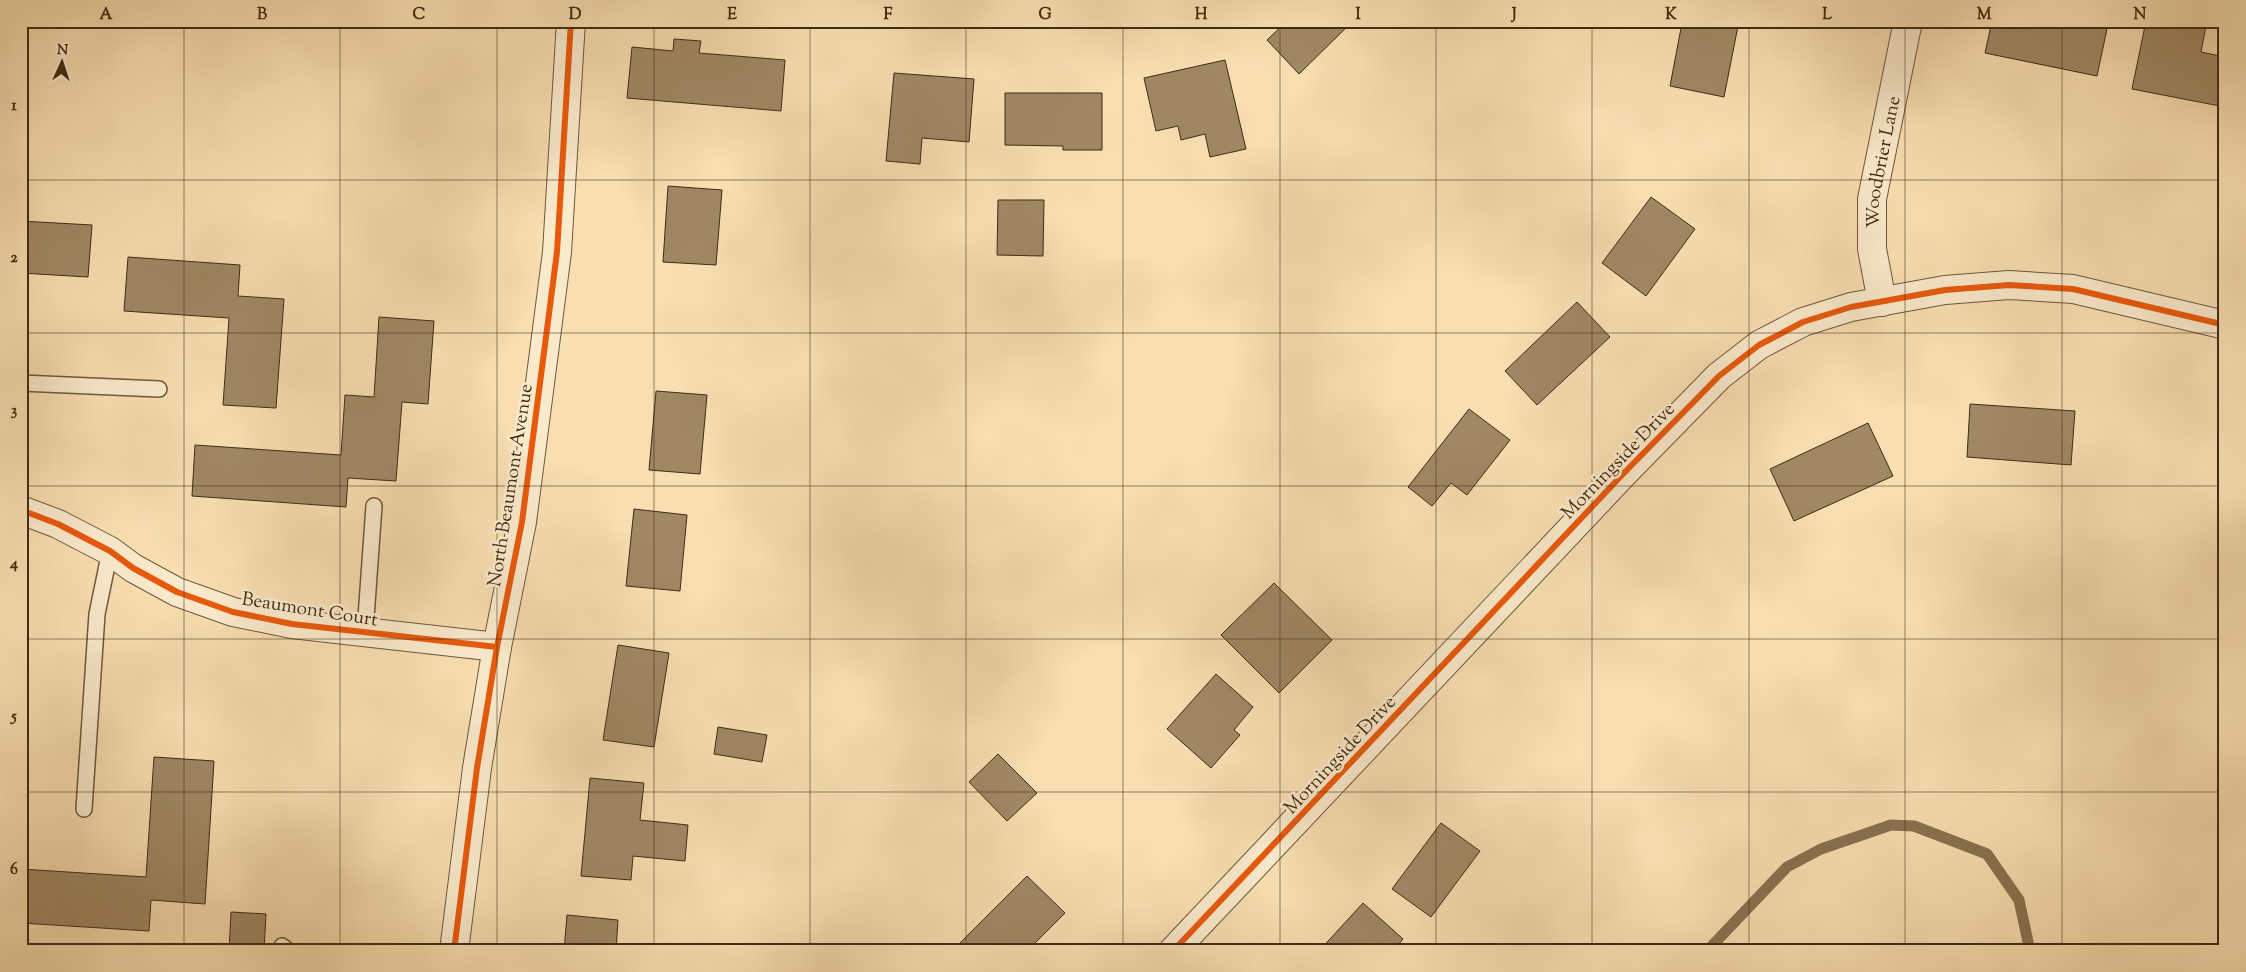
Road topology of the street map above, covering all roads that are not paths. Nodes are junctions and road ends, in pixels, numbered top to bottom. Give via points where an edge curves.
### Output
1 (571, 21) edge
2 (1908, 21) edge
3 (1882, 302) junction
4 (2225, 326) edge
5 (21, 383) edge
6 (159, 389) dead end
7 (374, 506) dead end
8 (21, 510) edge
9 (110, 551) junction
10 (365, 632) junction
11 (497, 647) junction
12 (84, 809) dead end
13 (454, 951) edge
14 (1173, 951) edge

1 - 11 street, North Beaumont Avenue via 557,252 522,522
2 - 3 street, Woodbrier Lane via 1872,199 1872,249
3 - 4 street, Morningside Drive via 1945,290 2009,285 2073,290
3 - 14 street, Morningside Drive via 1803,322 1758,345 1719,376
5 - 6 lane
7 - 10 lane
8 - 9 street, Beaumont Court via 58,524
9 - 10 street, Beaumont Court via 177,592 233,612 292,624
9 - 12 lane via 97,614
10 - 11 street, Beaumont Court
11 - 13 street, North Beaumont Avenue via 476,768

